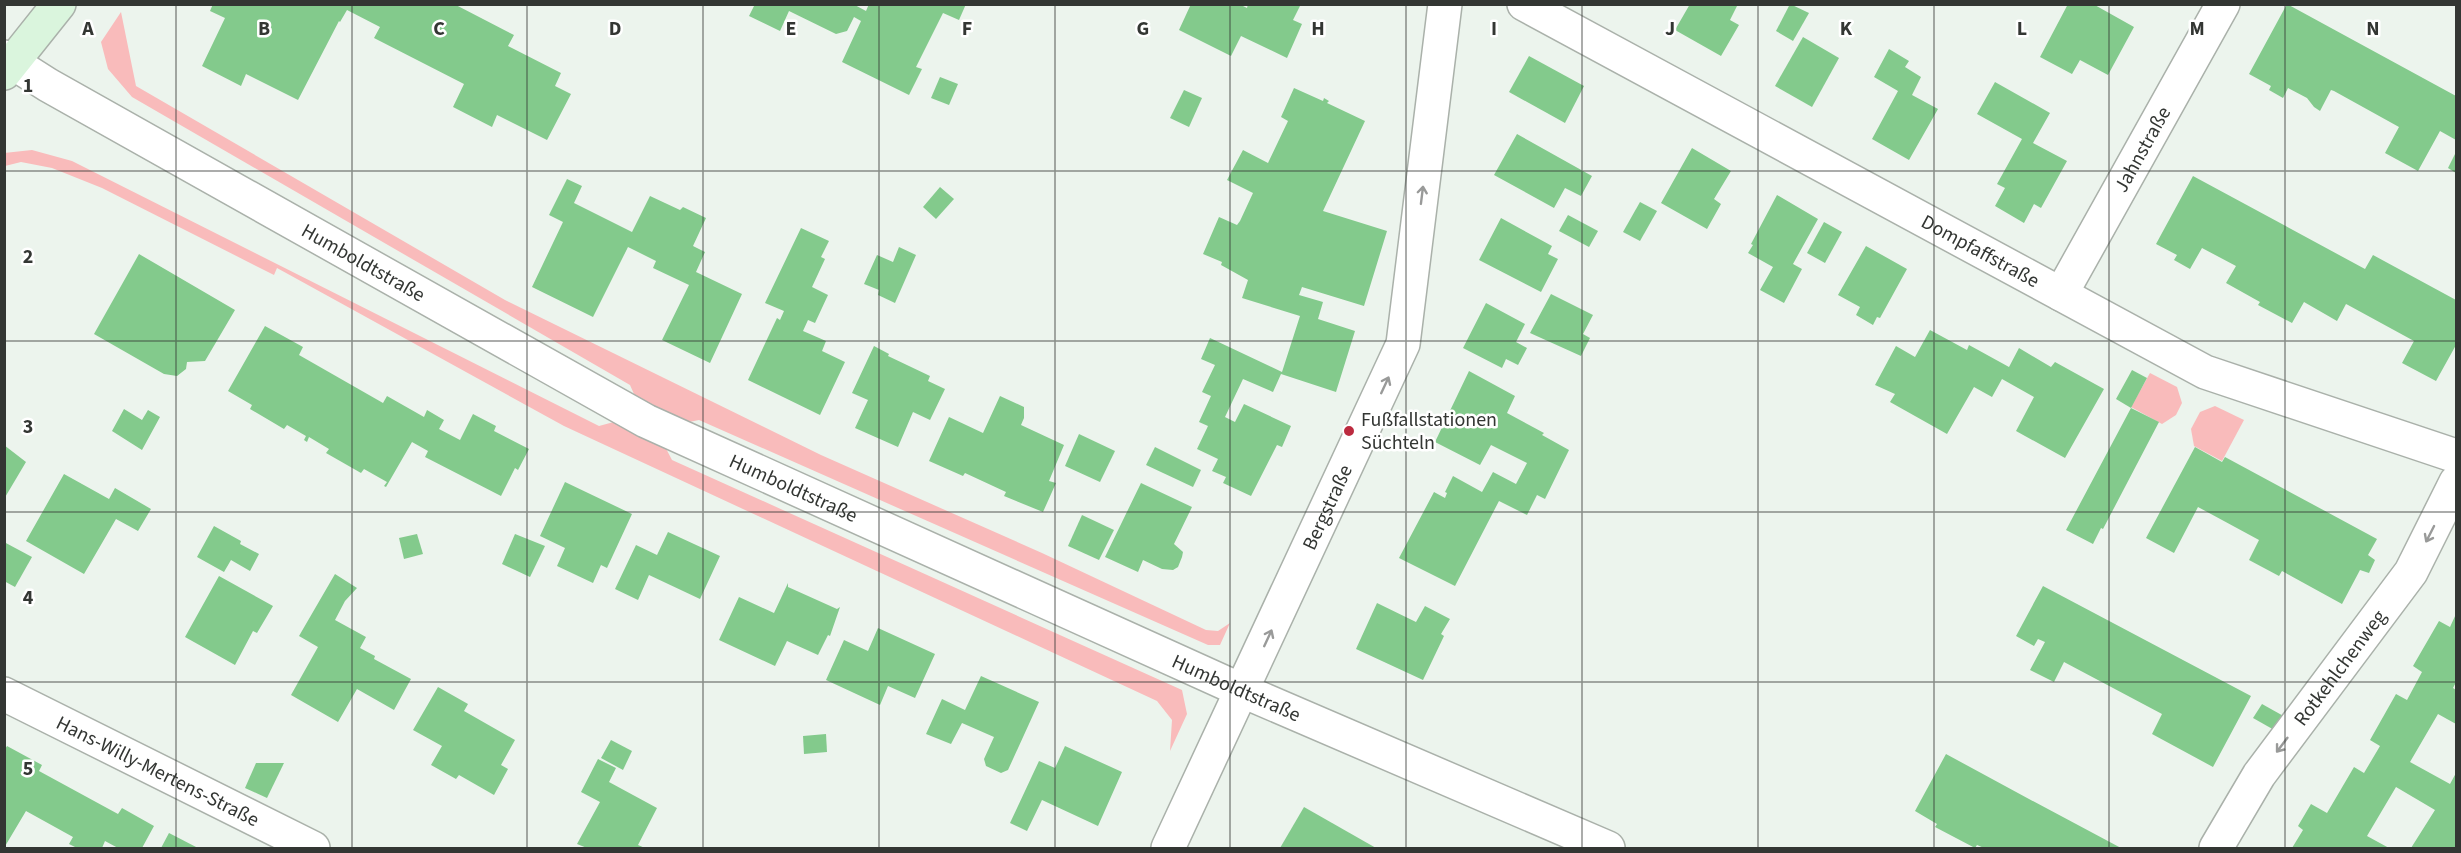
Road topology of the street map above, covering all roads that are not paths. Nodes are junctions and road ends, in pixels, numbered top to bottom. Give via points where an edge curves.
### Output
1 (59, 4) edge
2 (1445, 4) edge
3 (1524, 4) edge
4 (2223, 4) edge
5 (7, 64) edge
6 (2061, 294) junction
7 (2457, 456) edge
8 (2457, 482) edge
9 (1243, 691) junction
10 (4, 694) edge
11 (313, 849) edge
12 (1168, 849) edge
13 (1608, 849) edge
14 (2216, 849) edge

1 - 5 main road
9 -> 2 street, Bergstraße via 1403,344
3 - 6 street, Dompfaffstraße
4 - 6 street, Jahnstraße
5 - 9 street, Humboldtstraße via 646,421
6 - 7 street, Dompfaffstraße via 2205,372
8 -> 14 street, Rotkehlchenweg via 2411,572 2259,775
9 - 12 street, Bergstraße
9 - 13 street, Humboldtstraße
10 - 11 street, Hans-Willy-Mertens-Straße

